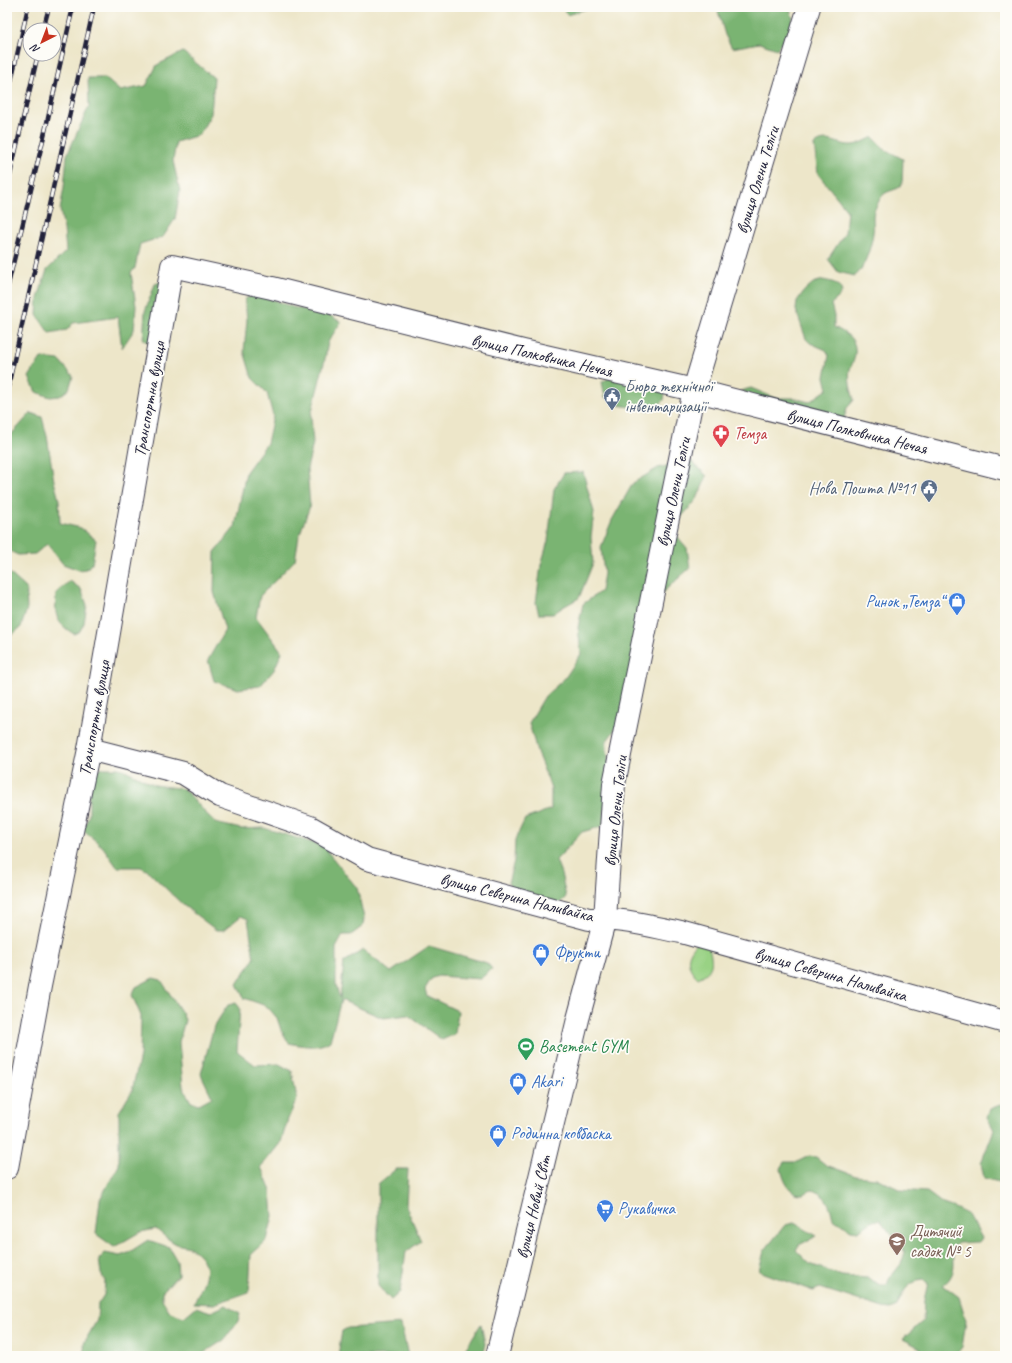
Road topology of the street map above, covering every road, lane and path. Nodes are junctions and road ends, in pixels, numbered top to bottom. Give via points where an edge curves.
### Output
1 (809, 7) edge
2 (172, 266) joint
3 (694, 390) junction
4 (1005, 469) edge
5 (89, 749) junction
6 (605, 918) junction
7 (1005, 1022) edge
8 (7, 1168) edge
9 (497, 1356) edge

1 - 3 street, вулиця Олени Теліги
2 - 3 street, вулиця Полковника Нечая
2 - 5 street, Транспортна вулиця
3 - 4 street, вулиця Полковника Нечая
3 - 6 street, вулиця Олени Теліги via 614,784
5 - 6 street, вулиця Северина Наливайка via 183,773 220,796 310,827 367,859 589,919
5 - 8 street, Транспортна вулиця via 40,986
6 - 7 street, вулиця Северина Наливайка via 681,932
6 - 9 street, вулиця Новий Світ via 578,1018

